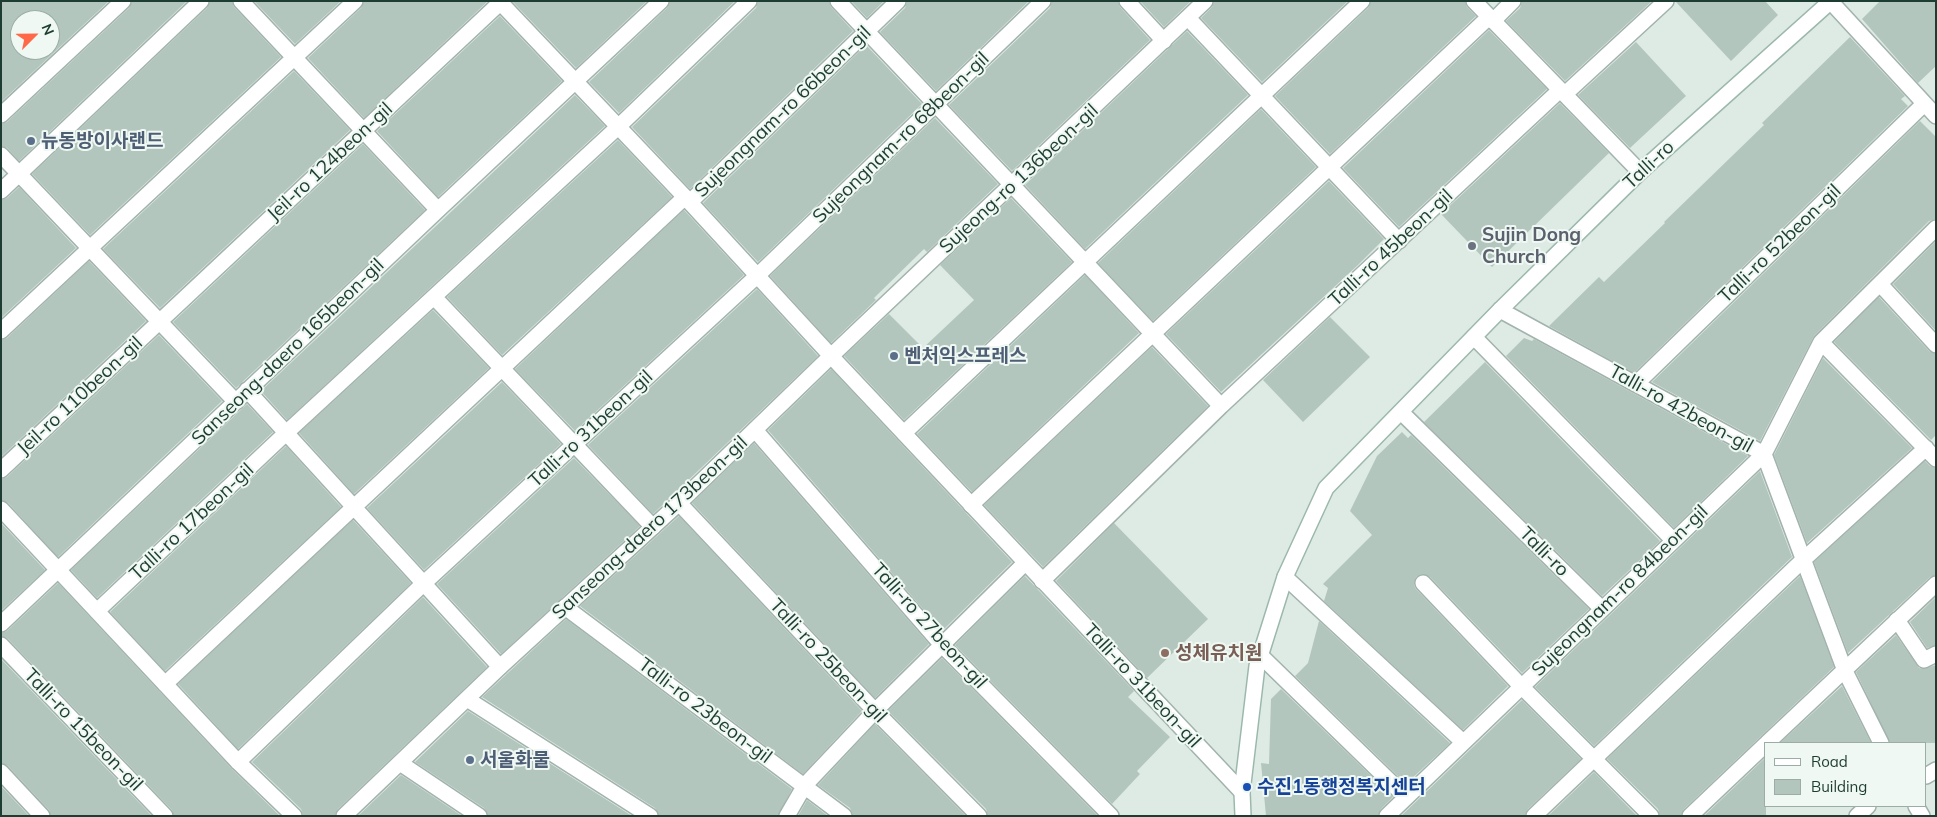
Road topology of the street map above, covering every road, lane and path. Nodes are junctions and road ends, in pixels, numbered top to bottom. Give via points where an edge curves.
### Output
1 (123, 1) edge
2 (201, 1) edge
3 (241, 1) edge
4 (354, 1) edge
5 (661, 1) edge
6 (749, 1) edge
7 (838, 1) edge
8 (898, 1) edge
9 (1043, 1) edge
10 (1127, 1) edge
11 (1205, 1) edge
12 (1362, 1) edge
13 (1474, 1) edge
14 (1513, 1) edge
15 (1666, 1) edge
16 (1831, 1) edge
17 (500, 2) edge
18 (1188, 18) junction
19 (1491, 19) junction
20 (866, 31) junction
21 (1164, 41) junction
22 (294, 58) junction
23 (576, 82) junction
24 (1562, 92) junction
25 (1262, 96) junction
26 (935, 104) junction
27 (1924, 104) junction
28 (1, 115) edge
29 (1936, 116) edge
30 (618, 127) junction
31 (363, 131) junction
32 (1, 155) edge
33 (1330, 168) junction
34 (1640, 172) junction
35 (19, 174) junction
36 (1013, 186) junction
37 (1, 191) edge
38 (687, 199) junction
39 (438, 210) junction
40 (1934, 234) edge
41 (1398, 241) junction
42 (89, 248) junction
43 (1085, 262) junction
44 (758, 275) junction
45 (1880, 284) junction
46 (434, 297) junction
47 (1500, 310) junction
48 (160, 322) junction
49 (1, 331) edge
50 (1152, 335) junction
51 (1474, 337) junction
52 (1821, 342) junction
53 (1936, 345) edge
54 (831, 356) junction
55 (502, 368) junction
56 (1636, 384) junction
57 (247, 390) junction
58 (236, 402) junction
59 (1221, 406) junction
60 (1401, 412) junction
61 (755, 430) junction
62 (286, 433) junction
63 (904, 433) junction
64 (574, 444) junction
65 (1764, 454) junction
66 (1931, 454) edge
67 (1, 470) edge
68 (679, 503) junction
69 (971, 505) junction
70 (354, 508) junction
71 (1, 509) edge
72 (653, 527) junction
73 (1673, 540) junction
74 (1803, 560) junction
75 (1025, 563) junction
76 (58, 570) junction
77 (1285, 577) junction
78 (1042, 580) junction
79 (1423, 583) dead end
80 (424, 584) junction
81 (1936, 584) edge
82 (565, 607) junction
83 (1602, 609) junction
84 (97, 611) junction
85 (1897, 620) junction
86 (1, 624) edge
87 (1, 645) edge
88 (942, 645) junction
89 (1936, 654) edge
90 (1261, 656) junction
91 (500, 667) junction
92 (1844, 671) junction
93 (165, 684) junction
94 (1521, 686) junction
95 (467, 699) junction
96 (875, 711) junction
97 (1463, 742) junction
98 (1768, 742) edge
99 (1880, 742) edge
100 (1764, 746) edge
101 (1594, 758) junction
102 (238, 762) junction
103 (400, 763) junction
104 (1, 772) edge
105 (805, 786) junction
106 (1242, 792) junction
107 (1406, 797) junction
108 (1867, 807) edge
109 (1244, 814) edge
110 (42, 816) edge
111 (165, 816) edge
112 (294, 816) edge
113 (344, 816) edge
114 (479, 816) edge
115 (650, 816) edge
116 (787, 816) edge
117 (844, 816) edge
118 (979, 816) edge
119 (1111, 816) edge
120 (1386, 816) edge
121 (1534, 816) edge
122 (1651, 816) edge
123 (1690, 816) edge
124 (1857, 816) edge

1 - 28 street
2 - 35 street
3 - 22 street
4 - 22 street
5 - 23 street, Sanseong-daero 165beon-gil
6 - 30 street
7 - 20 street
8 - 20 street, Sujeongnam-ro 66beon-gil
9 - 26 street, Sujeongnam-ro 68beon-gil
10 - 21 street
11 - 18 street, Sujeong-ro 136beon-gil
12 - 25 street
13 - 19 street
14 - 19 street
15 - 24 street, Talli-ro 45beon-gil
16 - 27 street
16 - 34 street, Talli-ro
17 - 23 street, Jeil-ro 124beon-gil
17 - 31 street, Jeil-ro 124beon-gil
18 - 21 street, Sujeong-ro 136beon-gil
18 - 25 street
19 - 24 street
19 - 33 street
20 - 26 street
20 - 38 street, Sujeongnam-ro 66beon-gil
21 - 36 street, Sujeong-ro 136beon-gil
22 - 31 street
22 - 42 street
23 - 30 street, Talli-ro 31beon-gil
23 - 39 street, Sanseong-daero 165beon-gil
24 - 34 street
24 - 41 street, Talli-ro 45beon-gil
25 - 33 street
25 - 43 street
26 - 36 street
26 - 44 street, Sujeongnam-ro 68beon-gil
27 - 29 street
27 - 56 street, Talli-ro 52beon-gil
30 - 38 street, Talli-ro 31beon-gil
30 - 46 street
31 - 39 street
31 - 48 street, Jeil-ro 124beon-gil
32 - 35 street
33 - 41 street
33 - 50 street
34 - 47 street, Talli-ro
35 - 37 street
35 - 42 street
36 - 43 street
36 - 54 street, Sujeong-ro 136beon-gil
38 - 44 street, Talli-ro 31beon-gil
38 - 55 street
39 - 57 street, Sanseong-daero 165beon-gil
40 - 45 street, Sujeongnam-ro 84beon-gil
41 - 59 street, Talli-ro 45beon-gil
42 - 48 street
42 - 49 street
43 - 50 street
43 - 63 street
44 - 54 street, Talli-ro 31beon-gil
44 - 64 street, Talli-ro 31beon-gil
45 - 52 street, Sujeongnam-ro 84beon-gil
45 - 53 street
46 - 55 street
46 - 62 street
47 - 51 street, Talli-ro
47 - 56 street, Talli-ro 42beon-gil
48 - 58 street
48 - 67 street, Jeil-ro 110beon-gil
50 - 59 street
50 - 69 street
51 - 60 street, Talli-ro
51 - 73 street
52 - 65 street, Sujeongnam-ro 84beon-gil
52 - 66 street
54 - 61 street, Sanseong-daero 173beon-gil
54 - 63 street, Talli-ro 31beon-gil
55 - 64 street
55 - 70 street
56 - 65 street, Talli-ro 42beon-gil
57 - 58 street, Sanseong-daero 165beon-gil
57 - 62 street
58 - 76 street, Sanseong-daero 165beon-gil
59 - 78 street
60 - 77 street, Talli-ro via 1326,488
60 - 83 street, Talli-ro
61 - 68 street, Sanseong-daero 173beon-gil
61 - 88 street, Talli-ro 27beon-gil
62 - 70 street
62 - 84 street, Talli-ro 17beon-gil
63 - 69 street, Talli-ro 31beon-gil
64 - 72 street
64 - 80 street, Talli-ro 31beon-gil
65 - 73 street, Sujeongnam-ro 84beon-gil
65 - 74 street, Talli-ro 42beon-gil
66 - 74 street
68 - 72 street, Sanseong-daero 173beon-gil
68 - 96 street, Talli-ro 25beon-gil
69 - 75 street, Talli-ro 31beon-gil
70 - 80 street
70 - 93 street
71 - 76 street
72 - 82 street, Sanseong-daero 173beon-gil
73 - 83 street, Sujeongnam-ro 84beon-gil
74 - 92 street, Talli-ro 42beon-gil
74 - 101 street
75 - 78 street, Talli-ro 31beon-gil
75 - 88 street
76 - 84 street
76 - 86 street, Sanseong-daero 165beon-gil
77 - 90 street, Talli-ro
77 - 97 street
78 - 106 street, Talli-ro 31beon-gil
79 - 94 street
80 - 91 street
80 - 102 street
81 - 85 street
82 - 91 street, Sanseong-daero 173beon-gil
82 - 105 street, Talli-ro 23beon-gil
83 - 94 street, Sujeongnam-ro 84beon-gil
84 - 93 street
85 - 89 street via 1924,660
85 - 92 street
87 - 111 street, Talli-ro 15beon-gil
88 - 96 street
88 - 119 street, Talli-ro 27beon-gil
90 - 106 street, Talli-ro via 1257,666
90 - 107 street
91 - 95 street, Sanseong-daero 173beon-gil
92 - 98 street
92 - 99 street, Talli-ro 42beon-gil
93 - 102 street
94 - 97 street, Sujeongnam-ro 84beon-gil
94 - 101 street
95 - 103 street, Sanseong-daero 173beon-gil
95 - 115 street
96 - 105 street
96 - 118 street, Talli-ro 25beon-gil
97 - 107 street, Sujeongnam-ro 84beon-gil
100 - 123 street
101 - 121 street
101 - 122 street
102 - 112 street
103 - 113 street, Sanseong-daero 173beon-gil
103 - 114 street
104 - 110 street
105 - 116 street
105 - 117 street, Talli-ro 23beon-gil
106 - 109 street, Talli-ro
107 - 120 street, Sujeongnam-ro 84beon-gil
108 - 124 street

